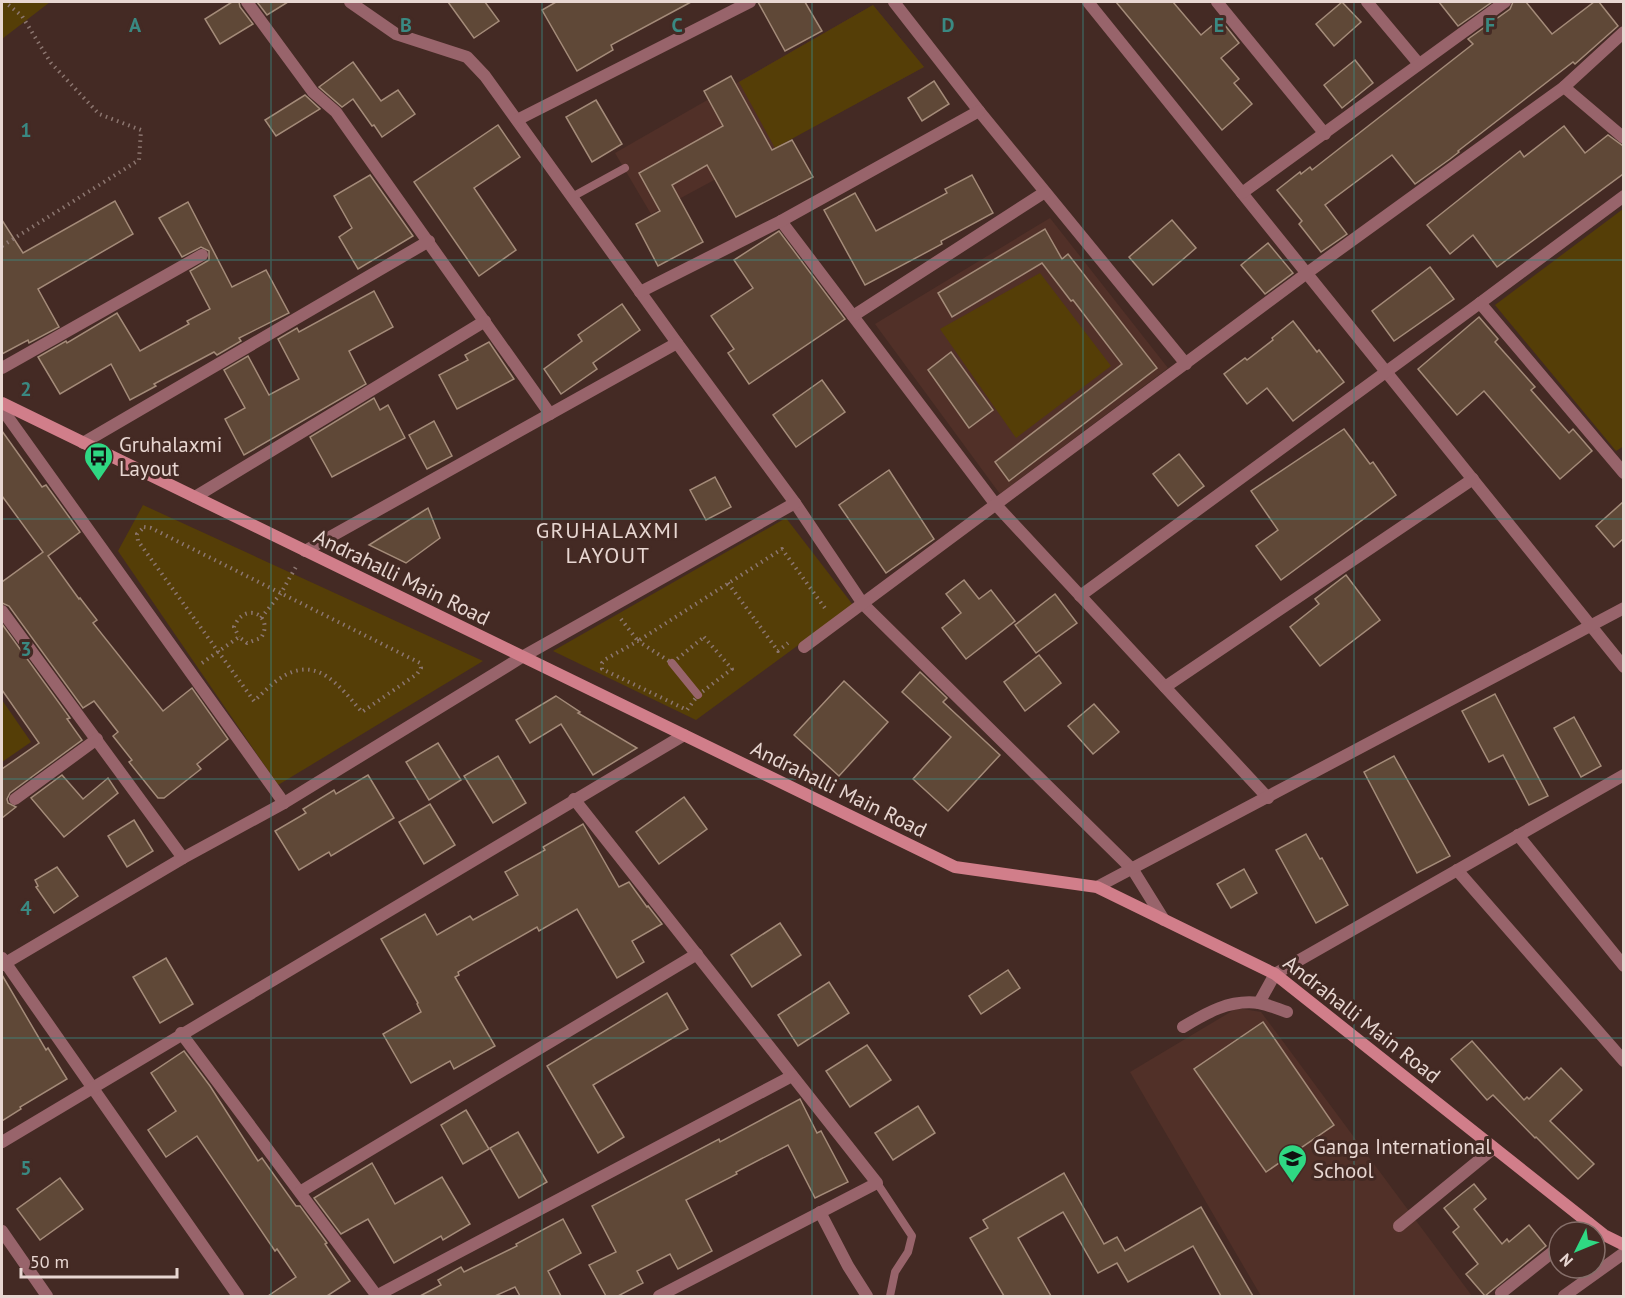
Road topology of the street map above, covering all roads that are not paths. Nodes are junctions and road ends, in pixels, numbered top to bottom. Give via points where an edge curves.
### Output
1 (247, 2) edge
2 (350, 2) edge
3 (750, 2) edge
4 (894, 2) edge
5 (1088, 2) edge
6 (1217, 2) edge
7 (1367, 2) edge
8 (1502, 2) edge
9 (1623, 32) edge
10 (1419, 64) junction
11 (1564, 87) junction
12 (979, 111) junction
13 (517, 120) junction
14 (1325, 134) junction
15 (1623, 138) edge
16 (625, 168) dead end
17 (1045, 192) junction
18 (1242, 193) junction
19 (1623, 195) edge
20 (572, 197) junction
21 (781, 221) junction
22 (429, 241) junction
23 (202, 255) dead end
24 (1307, 273) junction
25 (640, 292) junction
26 (1480, 303) junction
27 (853, 316) junction
28 (485, 321) junction
29 (677, 343) junction
30 (1186, 364) junction
31 (2, 368) edge
32 (1386, 370) junction
33 (2, 404) edge
34 (2, 409) edge
35 (550, 414) junction
36 (83, 443) junction
37 (1623, 471) edge
38 (1473, 479) junction
39 (195, 497) junction
40 (795, 503) junction
41 (996, 505) junction
42 (305, 551) junction
43 (1080, 596) junction
44 (863, 604) junction
45 (1623, 608) edge
46 (2, 611) edge
47 (1591, 625) junction
48 (800, 643) road end
49 (522, 657) junction
50 (672, 663) dead end
51 (1623, 667) edge
52 (1165, 687) junction
53 (698, 695) dead end
54 (684, 735) junction
55 (97, 739) junction
56 (1623, 775) edge
57 (1268, 798) junction
58 (15, 799) dead end
59 (574, 799) junction
60 (284, 803) junction
61 (1518, 835) junction
62 (183, 858) junction
63 (1133, 870) junction
64 (1457, 870) junction
65 (1097, 887) junction
66 (1164, 920) junction
67 (697, 954) junction
68 (3, 962) edge
69 (1623, 966) edge
70 (1275, 974) junction
71 (1259, 1003) junction
72 (1287, 1012) dead end
73 (1183, 1027) dead end
74 (181, 1033) junction
75 (1623, 1060) edge
76 (792, 1076) junction
77 (91, 1087) junction
78 (2, 1142) edge
79 (1494, 1148) junction
80 (877, 1183) junction
81 (300, 1192) junction
82 (820, 1212) junction
83 (1585, 1220) edge
84 (1400, 1226) dead end
85 (2, 1231) edge
86 (1607, 1237) edge
87 (1623, 1245) edge
88 (1623, 1253) edge
89 (1547, 1257) edge
90 (1501, 1293) dead end
91 (47, 1296) edge
92 (238, 1296) edge
93 (376, 1296) edge
94 (659, 1296) edge
95 (867, 1296) edge
96 (890, 1296) edge
97 (1564, 1296) edge

1 - 22 street via 313,92 336,112
2 - 13 street via 396,34 467,57
3 - 13 street
4 - 12 street
5 - 18 street
6 - 14 street
7 - 10 street
8 - 10 street
9 - 11 street
10 - 14 street
11 - 15 street
11 - 24 street
12 - 17 street
12 - 21 street
13 - 20 street
14 - 18 street
16 - 20 lane
17 - 27 street
17 - 30 street
18 - 24 street
19 - 26 street
20 - 25 street
21 - 25 street
21 - 27 street
22 - 28 street
22 - 36 street
23 - 31 street
24 - 30 street
24 - 32 street
25 - 29 street
26 - 32 street
26 - 37 street
27 - 41 street
28 - 35 street
28 - 39 street
29 - 35 street
29 - 40 street
30 - 41 street
32 - 38 street
32 - 43 street
33 - 36 main road, Andrahalli Main Road
34 - 60 street
35 - 42 street
36 - 39 main road, Andrahalli Main Road
38 - 47 street
38 - 52 street
39 - 42 main road, Andrahalli Main Road
40 - 44 street
40 - 49 street
41 - 43 street
41 - 44 street
42 - 49 main road, Andrahalli Main Road
43 - 52 street
44 - 48 street
44 - 63 street
45 - 47 street
46 - 55 street
47 - 51 street
47 - 57 street
49 - 54 main road, Andrahalli Main Road
49 - 60 street
50 - 53 lane
52 - 57 street
54 - 59 street
54 - 65 main road, Andrahalli Main Road via 955,867
55 - 58 street
55 - 62 street
56 - 61 street
57 - 63 street
59 - 67 street
59 - 74 street
60 - 62 street
61 - 64 street
61 - 69 street
62 - 68 street
63 - 65 street
63 - 66 street
64 - 70 street
64 - 75 street
65 - 66 main road, Andrahalli Main Road
66 - 70 main road, Andrahalli Main Road
67 - 76 street
67 - 81 street
68 - 77 street
70 - 71 street
70 - 79 main road, Andrahalli Main Road
71 - 72 street
71 - 73 street via 1236,1003 1211,1010
74 - 77 street
74 - 81 street
76 - 80 street
76 - 93 street
77 - 78 street
77 - 92 street
79 - 83 main road, Andrahalli Main Road
79 - 84 street
80 - 82 street
80 - 96 lane via 912,1236 908,1252 895,1272
81 - 93 street
82 - 94 street
82 - 95 street
85 - 91 street
86 - 87 main road, Andrahalli Main Road
88 - 97 street
89 - 90 street

